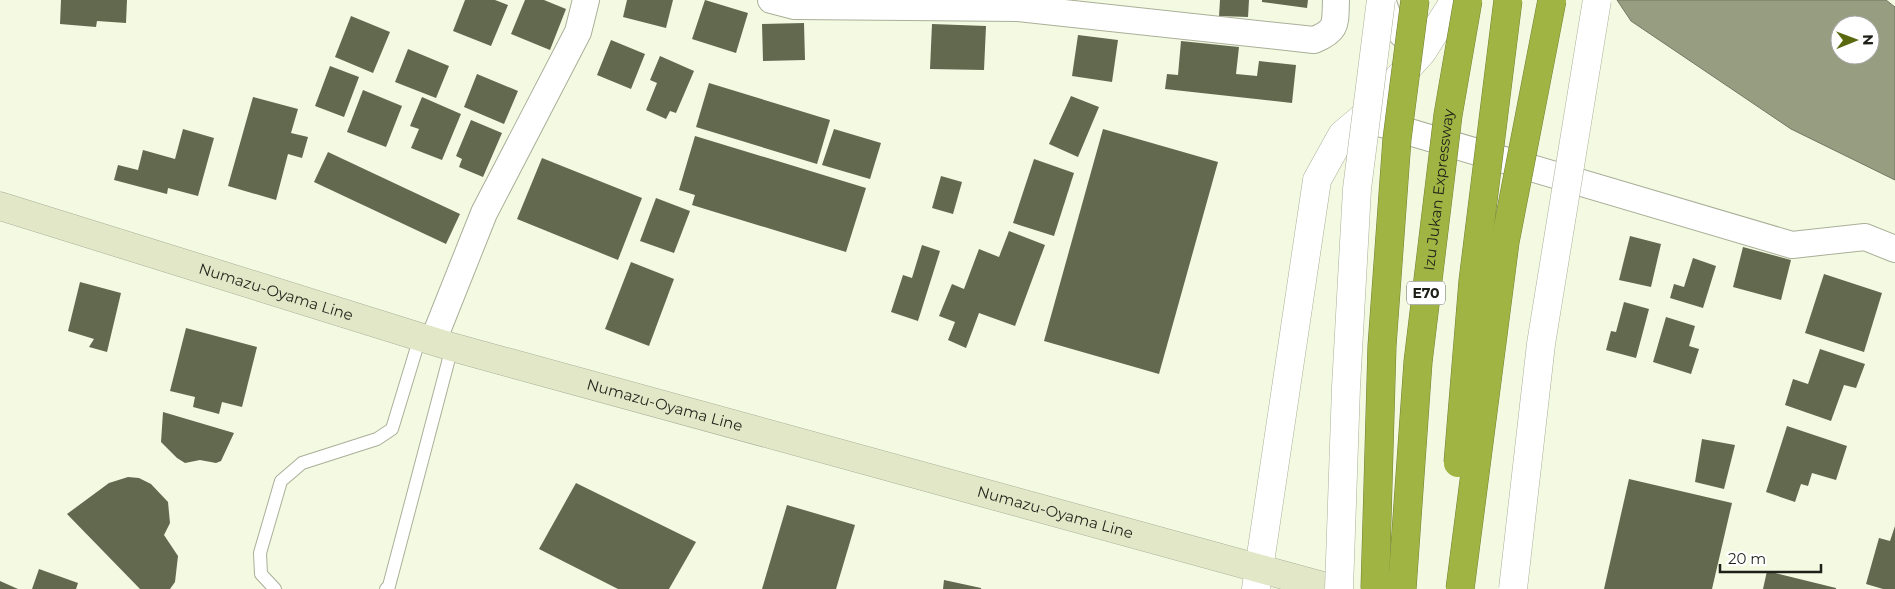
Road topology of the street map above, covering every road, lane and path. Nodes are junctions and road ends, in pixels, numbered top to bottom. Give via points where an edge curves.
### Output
1 (586, 0) edge
2 (771, 0) edge
3 (1336, 0) edge
4 (1381, 0) edge
5 (1414, 0) edge
6 (1455, 0) edge
7 (1468, 0) edge
8 (1508, 0) edge
9 (1552, 0) edge
10 (1598, 0) edge
11 (1017, 4) edge
12 (1422, 52) junction
13 (1362, 118) junction
14 (0, 206) edge
15 (1895, 249) edge
16 (435, 342) junction
17 (1258, 578) edge
18 (275, 589) edge
19 (386, 589) edge
20 (1334, 589) edge
21 (1340, 589) edge
22 (1375, 589) edge
23 (1402, 589) edge
24 (1450, 589) edge
25 (1460, 589) edge
26 (1513, 589) edge

1 - 16 street via 578,32 484,213
2 - 11 street via 794,6
3 - 11 street via 1335,25 1328,34 1314,40
4 - 12 street via 1391,24
4 - 21 street, bridge via 1356,189
5 - 22 highway, bridge via 1397,139 1382,346
6 - 12 street
7 - 23 highway, Izu Jukan Expressway / E70, bridge via 1448,115 1418,362
8 - 24 highway, bridge via 1472,281
9 - 25 highway, bridge via 1505,242
10 - 26 street, bridge via 1541,344
12 - 13 street
13 - 15 street via 1792,245 1865,237
13 - 17 street via 1342,135 1317,180
14 - 16 main road, Numazu-Oyama Line
16 - 17 main road, Numazu-Oyama Line
16 - 18 lane via 392,429 377,439 302,463 281,481 260,553 261,574
16 - 19 lane
17 - 20 main road, Numazu-Oyama Line

